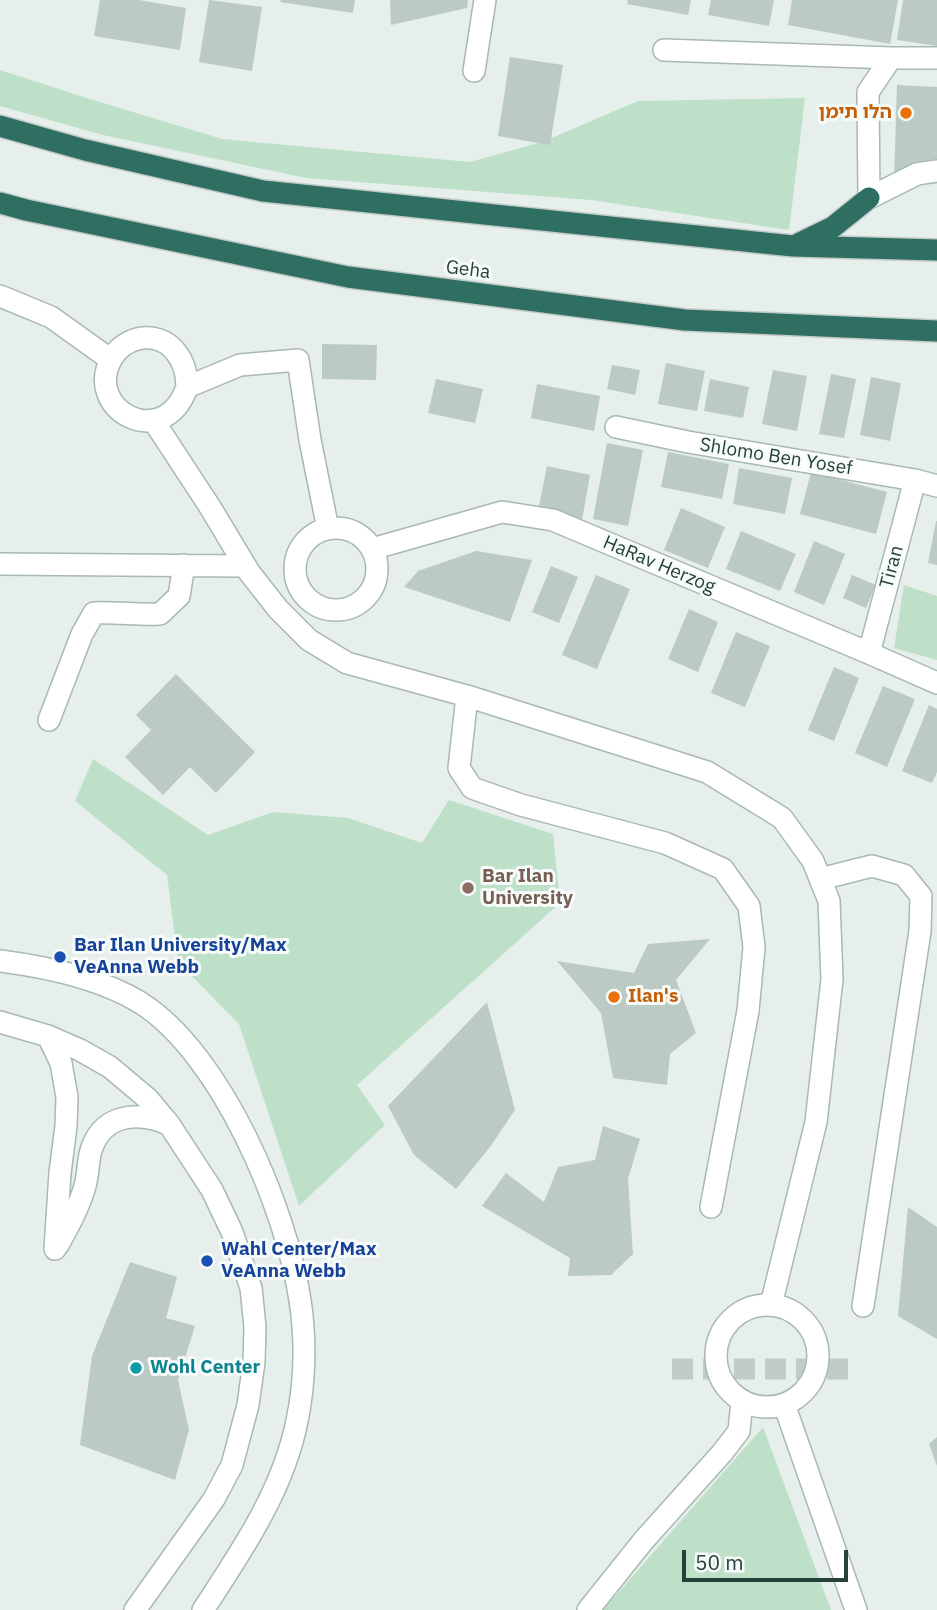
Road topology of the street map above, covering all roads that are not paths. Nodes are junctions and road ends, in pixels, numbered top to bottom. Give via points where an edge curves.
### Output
1 (485, 0) edge
2 (664, 50) dead end
3 (891, 58) junction
4 (937, 58) edge
5 (474, 71) dead end
6 (0, 126) edge
7 (937, 172) edge
8 (869, 198) junction
9 (0, 203) edge
10 (793, 246) junction
11 (937, 250) edge
12 (0, 296) edge
13 (937, 331) edge
14 (111, 360) junction
15 (187, 387) junction
16 (153, 420) junction
17 (616, 427) dead end
18 (915, 481) junction
19 (937, 486) edge
20 (328, 528) junction
21 (372, 549) junction
22 (0, 564) edge
23 (184, 565) junction
24 (245, 566) junction
25 (869, 653) junction
26 (937, 683) edge
27 (467, 696) junction
28 (49, 720) dead end
29 (820, 879) junction
30 (0, 961) edge
31 (0, 1022) edge
32 (48, 1036) junction
33 (169, 1124) junction
34 (711, 1207) dead end
35 (771, 1305) junction
36 (863, 1306) dead end
37 (741, 1401) junction
38 (783, 1404) junction
39 (135, 1610) edge
40 (203, 1610) edge
41 (588, 1610) edge
42 (856, 1610) edge

1 - 5 street
2 - 3 street
3 - 4 street
3 - 8 street via 868,92
6 - 10 highway via 263,191
7 - 8 street via 917,174
8 - 10 highway via 833,227
9 - 13 highway, Geha via 348,277 685,320
10 - 11 highway
12 - 14 street via 51,317
14 - 15 street via 138,339 164,342 182,360
14 - 16 street via 105,379 113,404 136,420
15 - 16 street via 174,411
15 - 20 street via 240,365 298,360
16 - 24 street
17 - 18 street, Shlomo Ben Yosef
18 - 19 street, Shlomo Ben Yosef
18 - 25 street, Tiran
20 - 21 street via 354,532
20 - 21 street via 305,542 295,568 303,594 313,603 339,611 364,600 377,576
21 - 25 street, HaRav Herzog via 502,512 553,520
22 - 23 street
23 - 24 street
23 - 28 street via 179,596 160,614 94,613
24 - 27 street via 309,640 347,663
25 - 26 street, HaRav Herzog
27 - 29 street via 707,772 782,818 813,861
27 - 34 street via 459,768 472,788 665,843 723,869 749,906 754,947 748,1011
29 - 35 street via 829,901 832,979 816,1122
29 - 36 street via 872,866 904,875 921,896 920,931
30 - 40 street via 91,981 141,1003 173,1030 222,1091 283,1227 303,1333 297,1422 270,1500
31 - 32 street
32 - 33 street via 110,1067
32 - 33 street via 61,1063 66,1097 55,1249 74,1216 91,1152 105,1126 138,1116
33 - 39 street via 212,1190 232,1232 251,1288 254,1362 232,1465 214,1499
35 - 37 street via 754,1306 738,1314 718,1341 719,1375
35 - 38 street via 807,1324 817,1350 817,1363 806,1389
37 - 38 street via 755,1406
37 - 41 street via 739,1431
38 - 42 street

